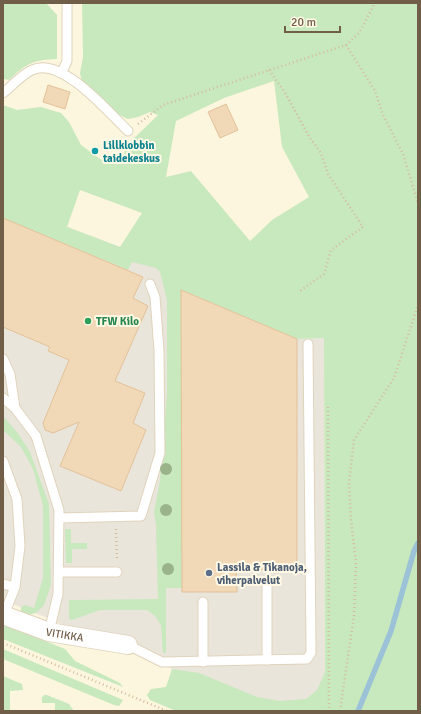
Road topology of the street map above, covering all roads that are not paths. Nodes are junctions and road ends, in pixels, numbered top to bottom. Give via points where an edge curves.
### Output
1 (67, 3) edge
2 (62, 72) junction
3 (3, 93) edge
4 (128, 131) road end
5 (150, 284) dead end
6 (308, 344) dead end
7 (3, 359) edge
8 (3, 398) edge
9 (15, 408) junction
10 (3, 461) edge
11 (59, 518) junction
12 (59, 572) junction
13 (117, 572) road end
14 (267, 580) dead end
15 (3, 584) edge
16 (15, 587) junction
17 (203, 602) dead end
18 (3, 615) edge
19 (49, 632) junction
20 (128, 645) joint
21 (267, 660) junction
22 (203, 662) junction

1 - 2 lane via 67,61
2 - 3 lane via 44,68 32,70
2 - 4 lane via 74,79
5 - 11 lane via 155,297 159,350 160,453 141,516
6 - 21 lane via 310,653 307,659
7 - 9 lane via 10,374
8 - 9 lane
9 - 11 lane via 36,436 59,510
10 - 16 lane via 17,499 20,546
11 - 12 lane
12 - 13 lane
12 - 19 lane via 58,594
14 - 21 lane
15 - 16 lane
16 - 18 lane
17 - 22 lane
18 - 19 street, VITIKKA
19 - 20 street, VITIKKA
20 - 22 lane via 162,662
21 - 22 lane

